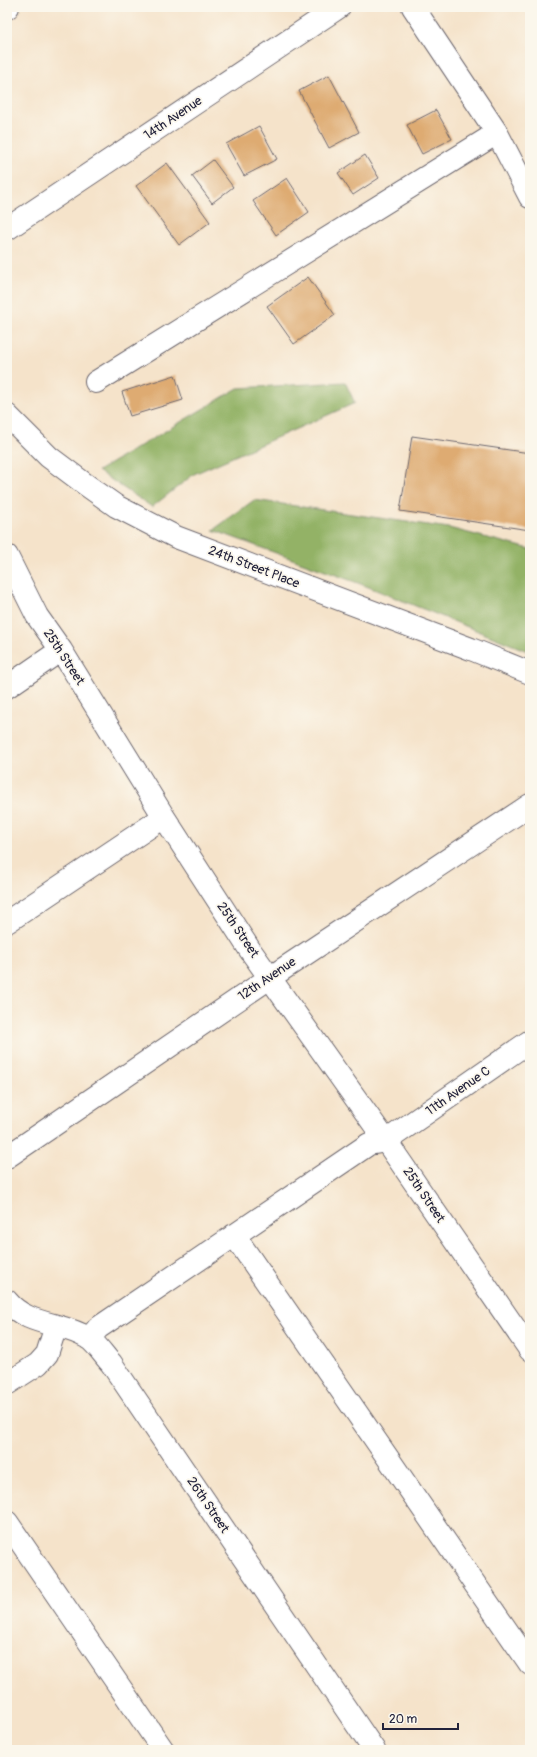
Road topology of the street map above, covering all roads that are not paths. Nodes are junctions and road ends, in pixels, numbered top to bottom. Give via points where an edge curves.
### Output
1 (339, 7) edge
2 (413, 7) edge
3 (497, 133) junction
4 (530, 197) edge
5 (7, 229) edge
6 (96, 382) dead end
7 (7, 415) edge
8 (7, 556) edge
9 (61, 650) junction
10 (530, 674) edge
11 (7, 687) edge
12 (530, 805) edge
13 (164, 817) junction
14 (7, 922) edge
15 (271, 977) junction
16 (530, 1040) edge
17 (386, 1141) junction
18 (7, 1157) edge
19 (234, 1235) junction
20 (7, 1301) edge
21 (56, 1326) junction
22 (89, 1339) junction
23 (530, 1350) edge
24 (7, 1384) edge
25 (7, 1522) edge
26 (530, 1664) edge
27 (163, 1750) edge
28 (374, 1750) edge

1 - 5 street, 14th Avenue
2 - 3 street
3 - 4 street
3 - 6 street
7 - 10 street, 24th Street Place via 49,457 85,484 116,506 176,537 471,649
8 - 9 street, 25th Street via 37,616
9 - 11 street
9 - 13 street, 25th Street
12 - 15 street, 12th Avenue
13 - 14 street
13 - 15 street, 25th Street via 250,950
15 - 17 street, 25th Street
15 - 18 street, 12th Avenue
16 - 17 street, 11th Avenue C
17 - 19 street via 369,1144
17 - 23 street, 25th Street
19 - 22 street via 98,1328
19 - 26 street
20 - 21 street, 26th Street via 24,1315
21 - 22 street, 26th Street
21 - 24 street via 47,1354 38,1364
22 - 28 street, 26th Street via 112,1363
25 - 27 street

